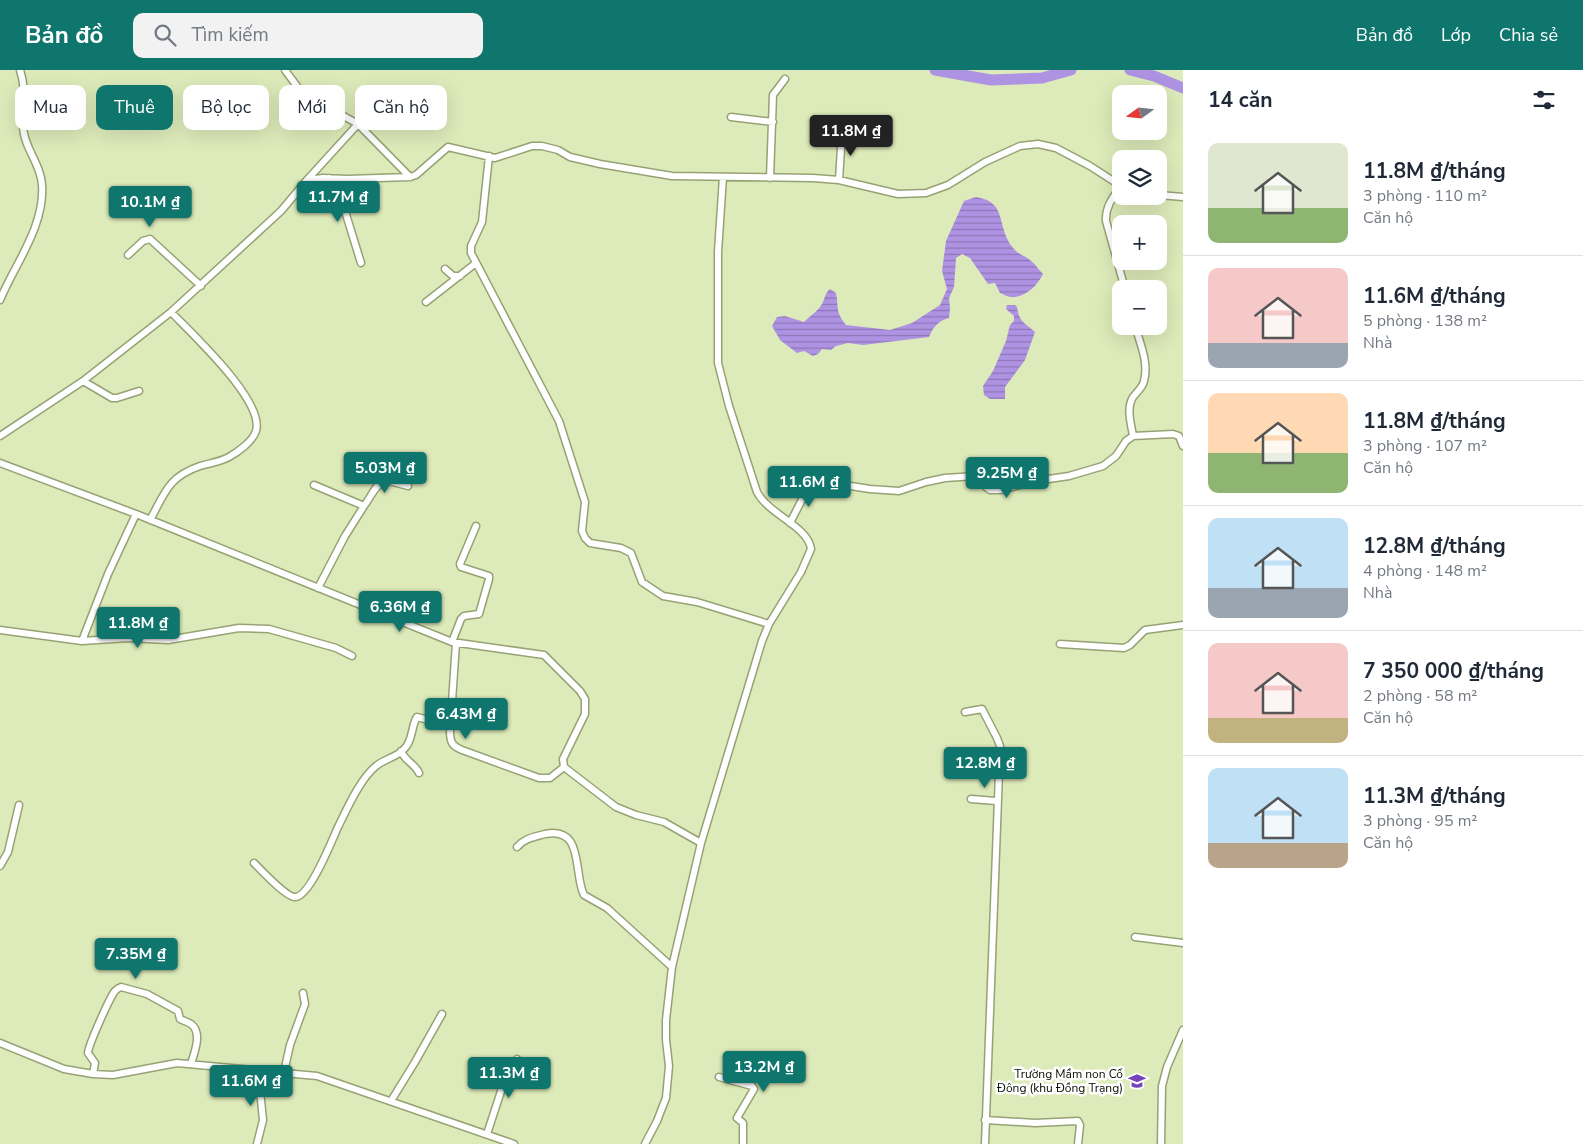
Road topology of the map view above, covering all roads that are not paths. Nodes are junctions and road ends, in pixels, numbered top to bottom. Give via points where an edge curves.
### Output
1 (20, 70) edge
2 (285, 70) edge
3 (785, 79) dead end
4 (731, 117) dead end
5 (355, 122) edge
6 (773, 122) junction
7 (355, 127) edge
8 (364, 130) edge
9 (842, 132) dead end
10 (489, 156) junction
11 (410, 177) junction
12 (723, 177) junction
13 (329, 178) junction
14 (770, 178) junction
15 (308, 180) junction
16 (839, 180) junction
17 (1112, 180) edge
18 (1167, 196) edge
19 (1183, 197) edge
20 (1112, 200) edge
21 (128, 255) dead end
22 (361, 263) dead end
23 (476, 263) junction
24 (445, 269) dead end
25 (460, 276) junction
26 (1122, 280) edge
27 (201, 286) junction
28 (0, 300) edge
29 (426, 302) dead end
30 (171, 312) junction
31 (1138, 335) edge
32 (83, 381) junction
33 (139, 391) dead end
34 (0, 436) edge
35 (1133, 436) junction
36 (1183, 446) edge
37 (0, 463) edge
38 (314, 485) dead end
39 (408, 486) dead end
40 (364, 506) junction
41 (136, 514) junction
42 (150, 520) junction
43 (790, 523) junction
44 (476, 526) dead end
45 (318, 588) junction
46 (769, 624) junction
47 (1183, 625) edge
48 (0, 630) edge
49 (82, 641) junction
50 (454, 643) junction
51 (1060, 644) dead end
52 (352, 656) dead end
53 (965, 712) dead end
54 (451, 726) junction
55 (402, 751) junction
56 (564, 766) junction
57 (419, 773) dead end
58 (971, 798) dead end
59 (996, 801) junction
60 (20, 805) dead end
61 (701, 843) junction
62 (517, 847) dead end
63 (254, 863) dead end
64 (0, 866) edge
65 (1135, 937) dead end
66 (1183, 943) edge
67 (672, 967) junction
68 (302, 993) dead end
69 (442, 1014) dead end
70 (1183, 1030) edge
71 (0, 1043) edge
72 (517, 1060) dead end
73 (191, 1064) junction
74 (258, 1070) junction
75 (284, 1072) junction
76 (93, 1074) junction
77 (719, 1077) dead end
78 (391, 1101) junction
79 (985, 1120) junction
80 (488, 1134) junction
81 (257, 1144) edge
82 (514, 1144) edge
83 (645, 1144) edge
84 (743, 1144) edge
85 (985, 1144) edge
86 (1078, 1144) edge
87 (1161, 1144) edge

1 - 28 street via 25,95 23,128 42,185 40,212
2 - 5 street via 302,93
3 - 6 street via 773,95
4 - 6 street
6 - 14 street
7 - 15 street
8 - 11 street
9 - 16 street
10 - 11 street via 448,146
10 - 12 street via 495,158 542,146 600,164 672,176
10 - 23 street via 482,222 470,250
11 - 13 street
12 - 14 street
12 - 43 street via 718,252 719,370 757,492 765,504
13 - 15 street
13 - 22 street via 345,212
14 - 16 street
15 - 27 street via 281,211
16 - 17 street via 898,194 926,193 948,185 985,162 1020,146 1038,144 1056,148
18 - 19 street
20 - 26 street via 1105,214
21 - 27 street via 150,239
23 - 25 street
23 - 46 street via 562,428 585,502 584,538 590,543 631,553 642,582 663,596 696,602
24 - 25 street via 453,276
25 - 29 street
27 - 30 street
30 - 32 street
30 - 42 street via 233,376 246,397 257,426 252,439 232,456 178,476
31 - 35 street via 1145,373 1144,382 1130,405
32 - 33 street via 112,398
32 - 34 street
35 - 36 street via 1173,434 1179,436
35 - 43 street via 1103,466 1001,490 990,490 976,476 945,478 899,491 812,480
37 - 41 street
38 - 40 street
39 - 40 street via 382,481
40 - 45 street
41 - 42 street
41 - 49 street
42 - 45 street
43 - 46 street via 806,535 811,548 801,572
44 - 50 street via 460,564 489,576 489,579 479,614 461,619
45 - 50 street
46 - 61 street
47 - 51 street via 1145,630 1124,648
48 - 49 street
49 - 52 street via 168,640 239,628 295,635
50 - 54 street
50 - 56 street via 540,654 580,691 586,699 585,714 563,759
53 - 59 street via 982,709 1000,746
54 - 55 street via 417,717 409,742
54 - 56 street via 451,742 455,747 534,777 550,778
55 - 57 street
55 - 63 street via 377,764 367,775 321,865 302,893 296,897 290,895
56 - 61 street via 616,807 664,822
58 - 59 street
59 - 79 street
60 - 64 street via 8,852
61 - 67 street
62 - 67 street via 527,839 555,832 562,835 572,844 576,854 584,895 607,908
65 - 66 street
67 - 83 street via 666,1020 669,1066 666,1098
68 - 75 street via 305,1004
69 - 78 street
70 - 87 street via 1162,1086
71 - 76 street via 64,1069
72 - 80 street via 504,1079
73 - 74 street
73 - 76 street via 167,1064 113,1075
73 - 76 street via 198,1042 194,1027 180,1019 178,1011 164,1002 121,986 110,999 88,1047 95,1063
74 - 75 street
74 - 81 street via 263,1120
75 - 78 street via 317,1076
77 - 84 street via 754,1089 737,1118 743,1123
78 - 80 street
79 - 85 street
79 - 86 street via 1078,1122
80 - 82 street

